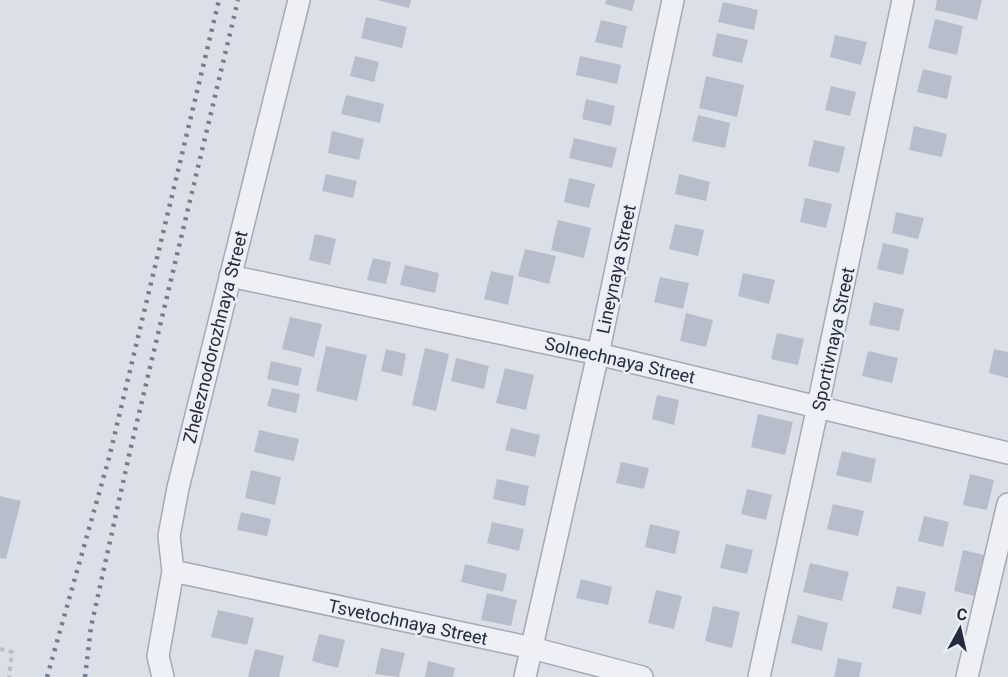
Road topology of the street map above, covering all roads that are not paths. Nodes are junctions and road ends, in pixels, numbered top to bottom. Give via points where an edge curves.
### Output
1 (299, 0) edge
2 (673, 0) edge
3 (903, 0) edge
4 (230, 276) junction
5 (598, 354) junction
6 (819, 406) junction
7 (1008, 453) edge
8 (1008, 504) edge
9 (173, 571) junction
10 (532, 648) junction
11 (163, 677) edge
12 (525, 677) edge
13 (642, 677) edge
14 (759, 677) edge
15 (967, 677) edge

1 - 4 street, Zheleznodorozhnaya Street
2 - 5 street, Lineynaya Street
3 - 6 street, Sportivnaya Street
4 - 5 street, Solnechnaya Street
4 - 9 street, Zheleznodorozhnaya Street via 178,488 169,536
5 - 6 street, Solnechnaya Street
5 - 10 street, Lineynaya Street
6 - 7 street, Solnechnaya Street
6 - 14 street, Sportivnaya Street
8 - 15 street
9 - 10 street, Tsvetochnaya Street
9 - 11 street, Zheleznodorozhnaya Street via 158,656
10 - 12 street, Lineynaya Street
10 - 13 street, Tsvetochnaya Street

